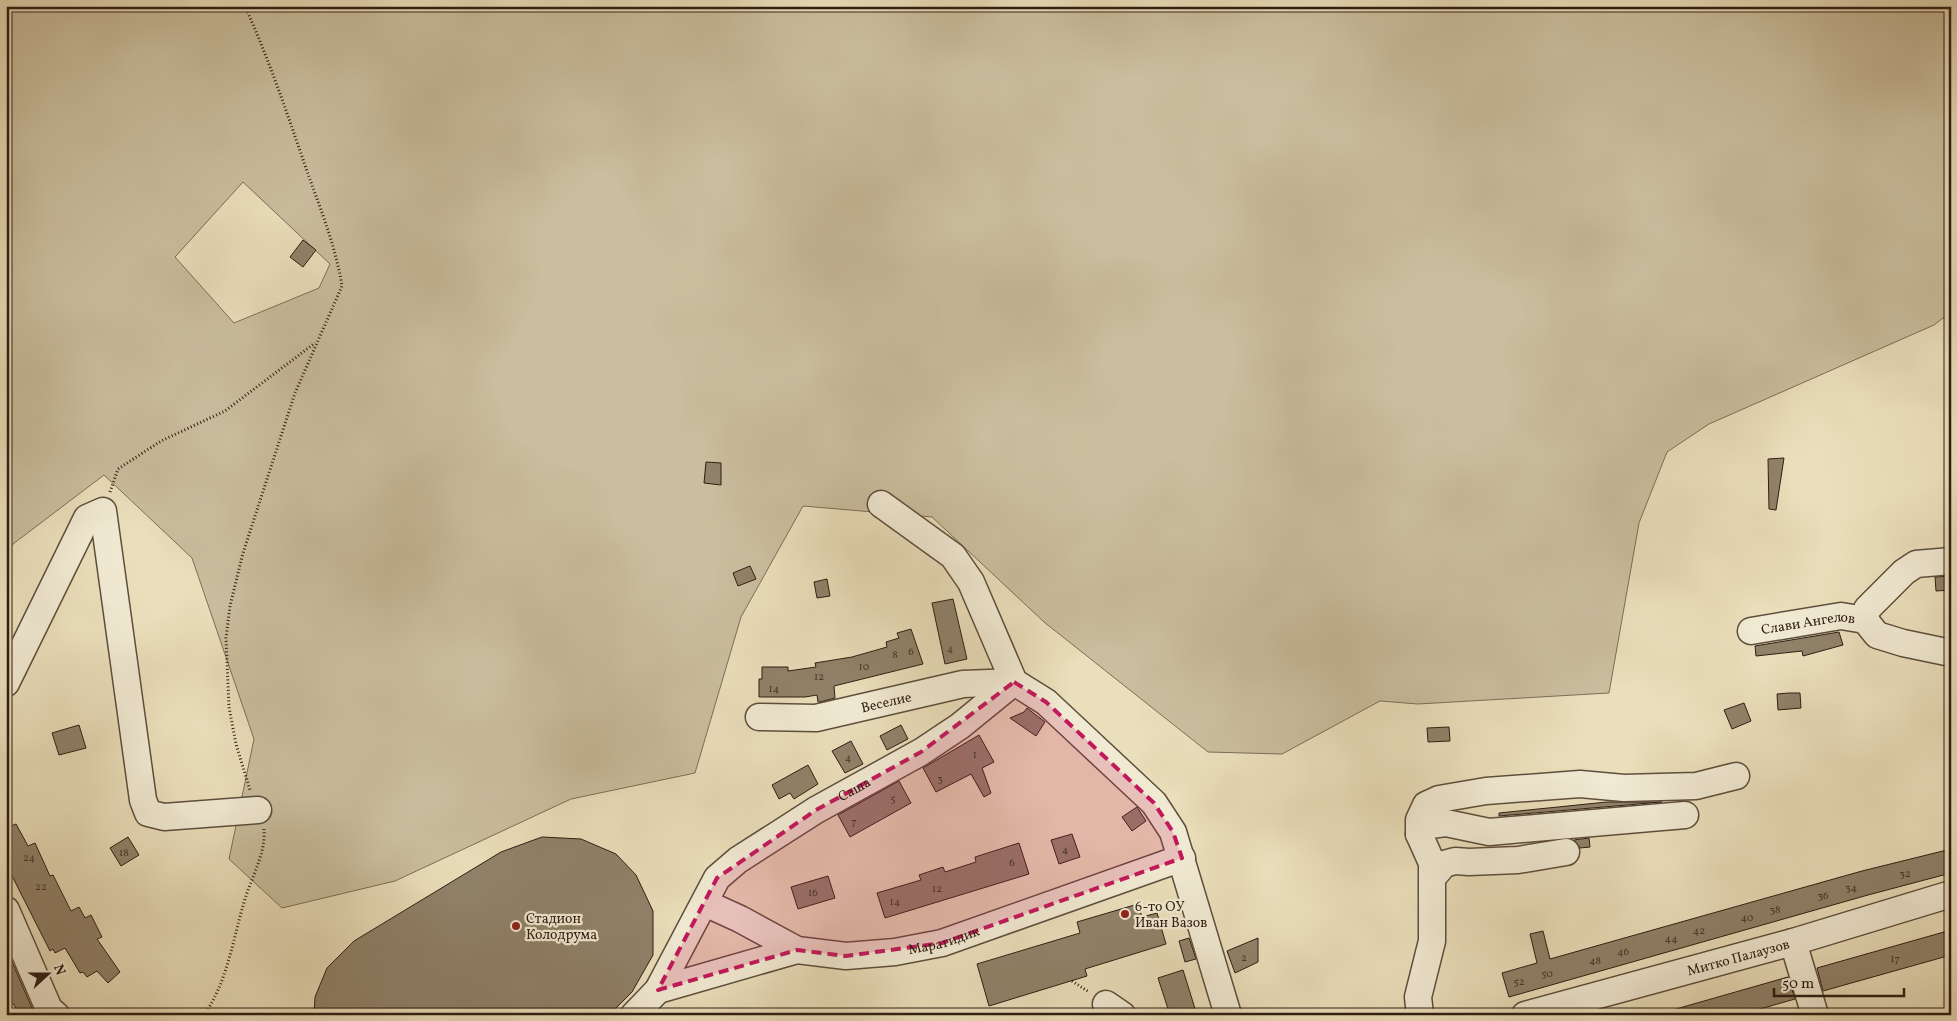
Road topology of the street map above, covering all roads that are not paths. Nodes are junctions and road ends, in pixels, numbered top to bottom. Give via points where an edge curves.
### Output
1 (882, 504) dead end
2 (1951, 561) edge
3 (1865, 620) junction
4 (1751, 631) dead end
5 (1951, 652) edge
6 (1014, 682) junction
7 (6, 683) edge
8 (759, 718) dead end
9 (1736, 776) dead end
10 (258, 810) road end
11 (1685, 815) dead end
12 (1419, 834) junction
13 (1566, 852) dead end
14 (1182, 858) junction
15 (1433, 876) junction
16 (1951, 894) edge
17 (705, 903) junction
18 (6, 910) edge
19 (1793, 942) junction
20 (797, 950) junction
21 (658, 990) junction
22 (56, 1015) edge
23 (634, 1015) edge
24 (1228, 1015) edge
25 (1420, 1015) edge
26 (1525, 1015) edge
27 (1815, 1015) edge

1 - 6 street via 953,556 971,582
2 - 3 street, Слави Ангелов via 1916,564 1904,572 1867,610
3 - 4 street, Слави Ангелов via 1841,616
3 - 5 street, Слави Ангелов via 1878,635
6 - 8 street, Веселие via 963,684 816,718
6 - 14 street via 1046,702 1154,804 1173,832
6 - 17 street, Саша via 960,726 921,752 816,810 738,860 717,878
7 - 10 street via 87,518 103,511 143,800 148,813 164,817
9 - 12 street via 1696,786 1624,788 1580,784 1486,791 1439,799 1426,805 1419,820
11 - 12 street via 1489,832 1446,823 1430,825
12 - 15 street via 1432,864
13 - 15 street via 1518,860 1455,861 1444,864
14 - 20 street, Марагидик via 942,943 895,952 846,956
14 - 24 street
15 - 25 street via 1432,940 1418,997
16 - 19 street, Митко Палаузов
17 - 20 street, Марагидик
17 - 21 street, Саша
18 - 22 street via 49,1009
19 - 26 street, Митко Палаузов
19 - 27 street
20 - 21 street
21 - 23 street

